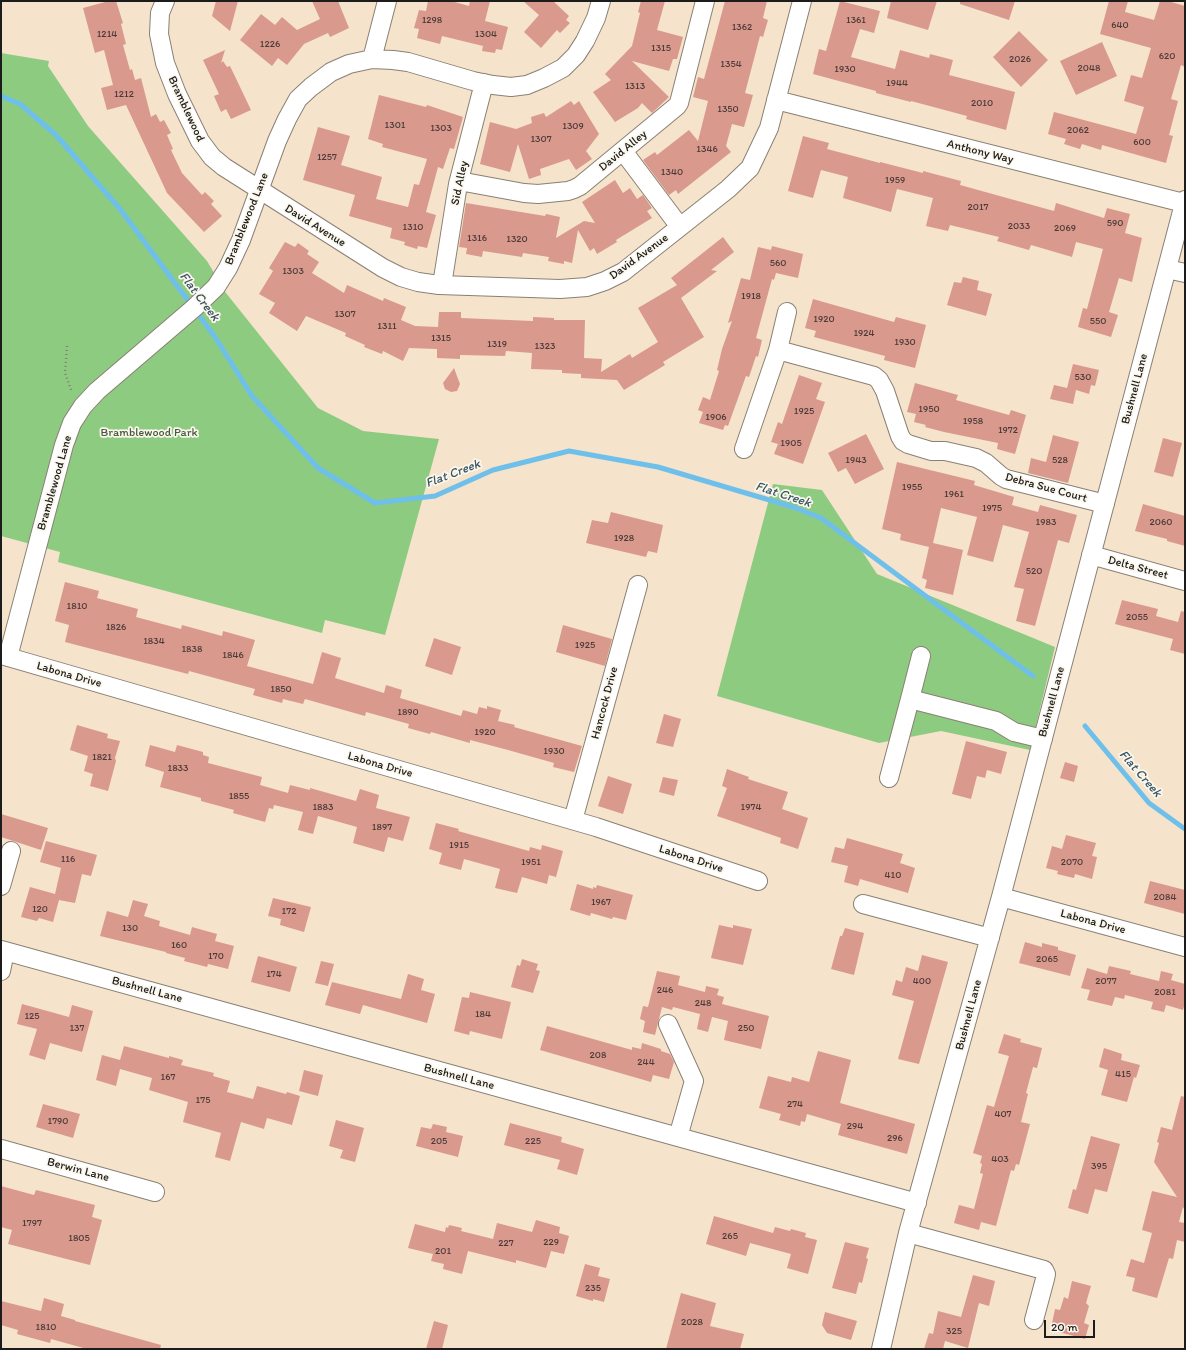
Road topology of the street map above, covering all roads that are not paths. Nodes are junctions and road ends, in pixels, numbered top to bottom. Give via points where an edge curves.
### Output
1 (165, 1) edge
2 (387, 1) edge
3 (600, 1) edge
4 (705, 1) edge
5 (802, 1) edge
6 (372, 60) junction
7 (484, 83) junction
8 (776, 100) junction
9 (623, 151) junction
10 (459, 182) junction
11 (260, 191) junction
12 (1185, 202) edge
13 (680, 227) junction
14 (1167, 269) junction
15 (1185, 273) edge
16 (442, 285) junction
17 (787, 312) dead end
18 (778, 350) junction
19 (744, 449) dead end
20 (1105, 504) junction
21 (1092, 555) junction
22 (1185, 581) edge
23 (638, 585) dead end
24 (5, 656) edge
25 (921, 656) dead end
26 (910, 699) junction
27 (1043, 739) junction
28 (889, 778) dead end
29 (573, 820) junction
30 (11, 851) dead end
31 (758, 881) dead end
32 (1, 886) edge
33 (1001, 897) junction
34 (863, 904) dead end
35 (990, 938) junction
36 (1185, 947) edge
37 (3, 950) edge
38 (1, 971) edge
39 (668, 1024) dead end
40 (678, 1137) junction
41 (1, 1150) edge
42 (154, 1192) dead end
43 (917, 1203) junction
44 (908, 1233) junction
45 (1034, 1320) dead end
46 (881, 1349) edge

1 - 11 street, Bramblewood via 160,13 159,34 165,63 189,120 212,157 224,168
2 - 6 street
3 - 7 street, Bramblewood Lane via 586,41 563,68 544,78 511,87
4 - 9 street, David Alley via 679,102 673,110
5 - 8 street, David Avenue
6 - 7 street, Bramblewood Lane via 408,62
6 - 11 street, Bramblewood Lane via 349,64 331,72 298,99 277,142
7 - 10 street, Sid Alley
8 - 12 street, Anthony Way
8 - 13 street, David Avenue via 769,128 750,168
9 - 10 street, David Alley via 580,186 568,191 524,193
9 - 13 street
10 - 16 street, Sid Alley
11 - 16 street, David Avenue via 382,268 418,282
11 - 24 street, Bramblewood Lane via 241,240 216,287 103,386 83,406 72,423
12 - 14 street, Bushnell Lane
13 - 16 street, David Avenue via 623,272 587,287 560,289
14 - 15 street
14 - 20 street, Bushnell Lane
17 - 18 street
18 - 19 street
18 - 20 street, Debra Sue Court via 874,376 885,391 900,436 908,444 931,451 945,451 976,458 1006,479
20 - 21 street, Bushnell Lane
21 - 22 street, Delta Street
21 - 27 street, Bushnell Lane
23 - 29 street, Hancock Drive
24 - 29 street, Labona Drive
25 - 26 street
26 - 27 street via 996,721 1014,732
26 - 28 street
27 - 33 street, Bushnell Lane
29 - 31 street, Labona Drive
30 - 32 street
33 - 35 street, Bushnell Lane
33 - 36 street, Labona Drive
34 - 35 street
35 - 43 street, Bushnell Lane
37 - 38 street
37 - 40 street, Bushnell Lane
39 - 40 street via 694,1081
40 - 43 street, Bushnell Lane
41 - 42 street, Berwin Lane
43 - 44 street, Bushnell Lane
44 - 45 street via 1044,1270 1046,1274
44 - 46 street, Bushnell Lane

